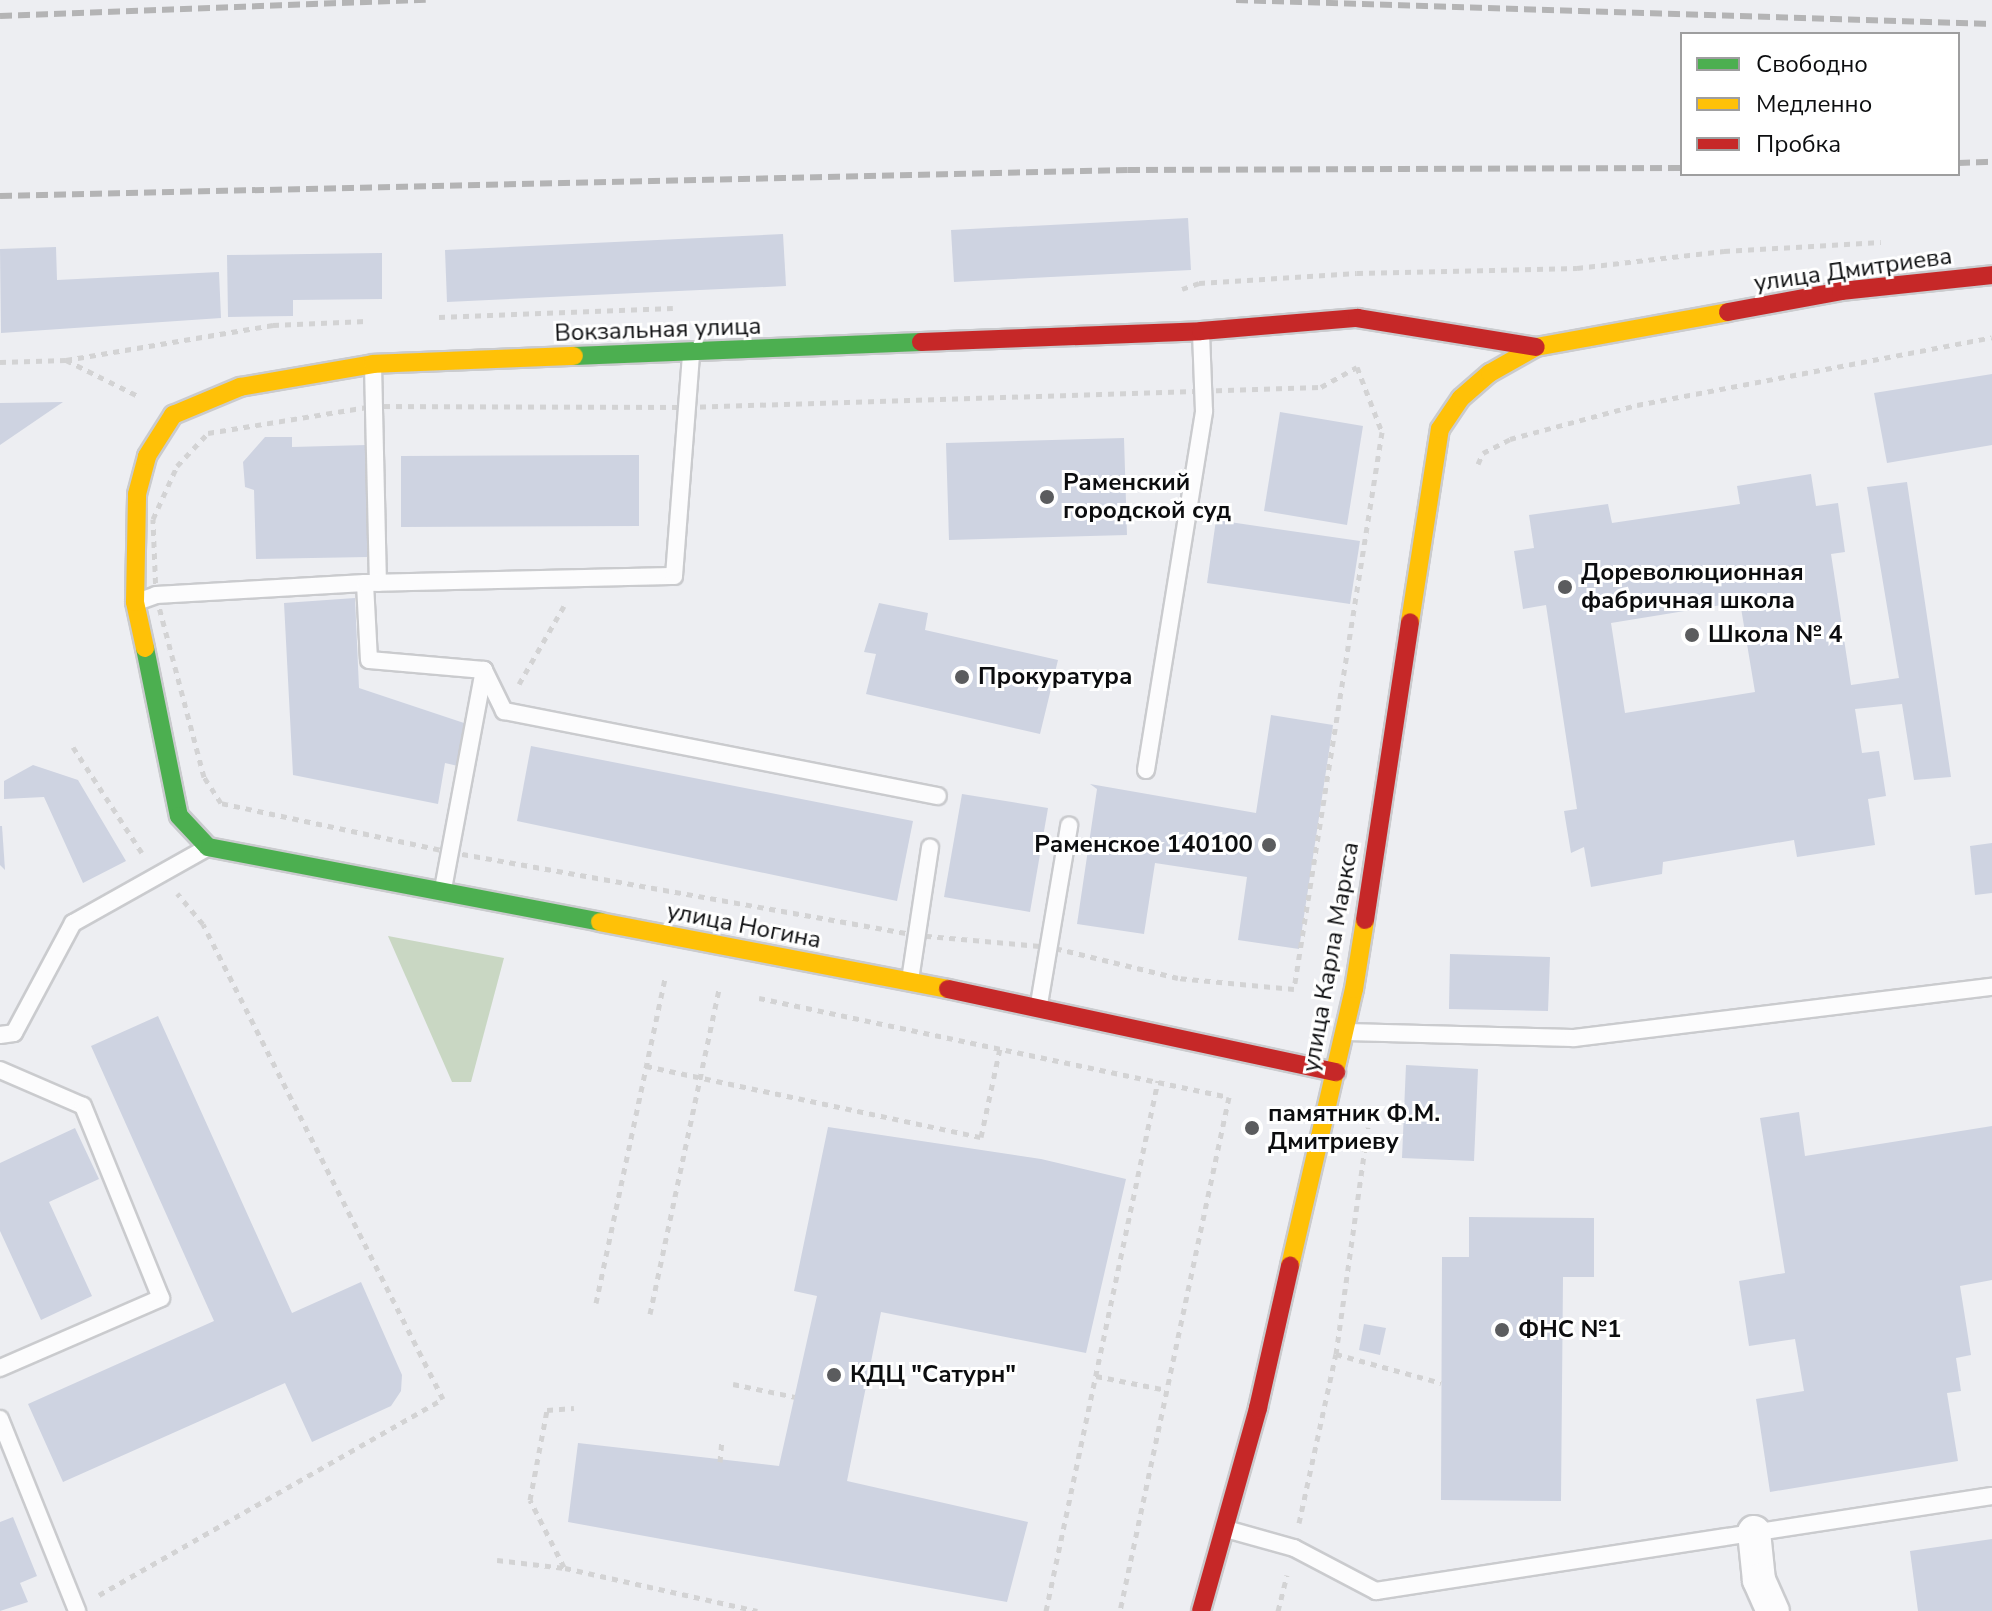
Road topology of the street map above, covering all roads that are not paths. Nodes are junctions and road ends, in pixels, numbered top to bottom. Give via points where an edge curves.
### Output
1 (1992, 275) edge
2 (1201, 331) junction
3 (1536, 347) junction
4 (691, 354) junction
5 (373, 364) junction
6 (372, 583) junction
7 (135, 602) junction
8 (484, 670) junction
9 (1146, 770) dead end
10 (938, 796) dead end
11 (1069, 826) dead end
12 (208, 847) junction
13 (930, 847) dead end
14 (442, 895) junction
15 (910, 982) junction
16 (1992, 987) edge
17 (1039, 1006) junction
18 (1345, 1032) junction
19 (0, 1035) edge
20 (0, 1070) edge
21 (1336, 1072) junction
22 (0, 1368) edge
23 (0, 1419) edge
24 (1992, 1496) edge
25 (1221, 1528) junction
26 (1754, 1532) junction
27 (76, 1609) edge
28 (1201, 1611) edge
29 (1773, 1611) edge

1 - 3 street, улица Дмитриева via 1841,291
2 - 3 street, Вокзальная улица via 1357,318
2 - 4 street, Вокзальная улица
2 - 9 lane via 1205,391
3 - 18 street, улица Карла Маркса via 1490,373 1461,398 1440,429
4 - 5 street, Вокзальная улица
4 - 6 lane via 674,576
5 - 6 lane
5 - 7 street, Вокзальная улица via 240,387 173,415 147,456 137,494
6 - 7 lane via 156,595
6 - 8 lane via 369,660
7 - 12 street via 179,816
8 - 10 lane via 504,711
8 - 14 lane
11 - 17 lane
12 - 14 street, улица Ногина
12 - 19 lane via 73,923 14,1033
13 - 15 lane
14 - 15 street, улица Ногина
15 - 17 street, улица Ногина
16 - 18 lane via 1574,1038
17 - 21 street, улица Ногина
18 - 21 street, улица Карла Маркса
20 - 22 lane via 83,1106 161,1298
21 - 25 street, улица Карла Маркса via 1258,1408
23 - 27 lane
24 - 26 lane
25 - 26 lane via 1294,1548 1376,1591
25 - 28 street, улица Карла Маркса
26 - 29 street via 1759,1580

